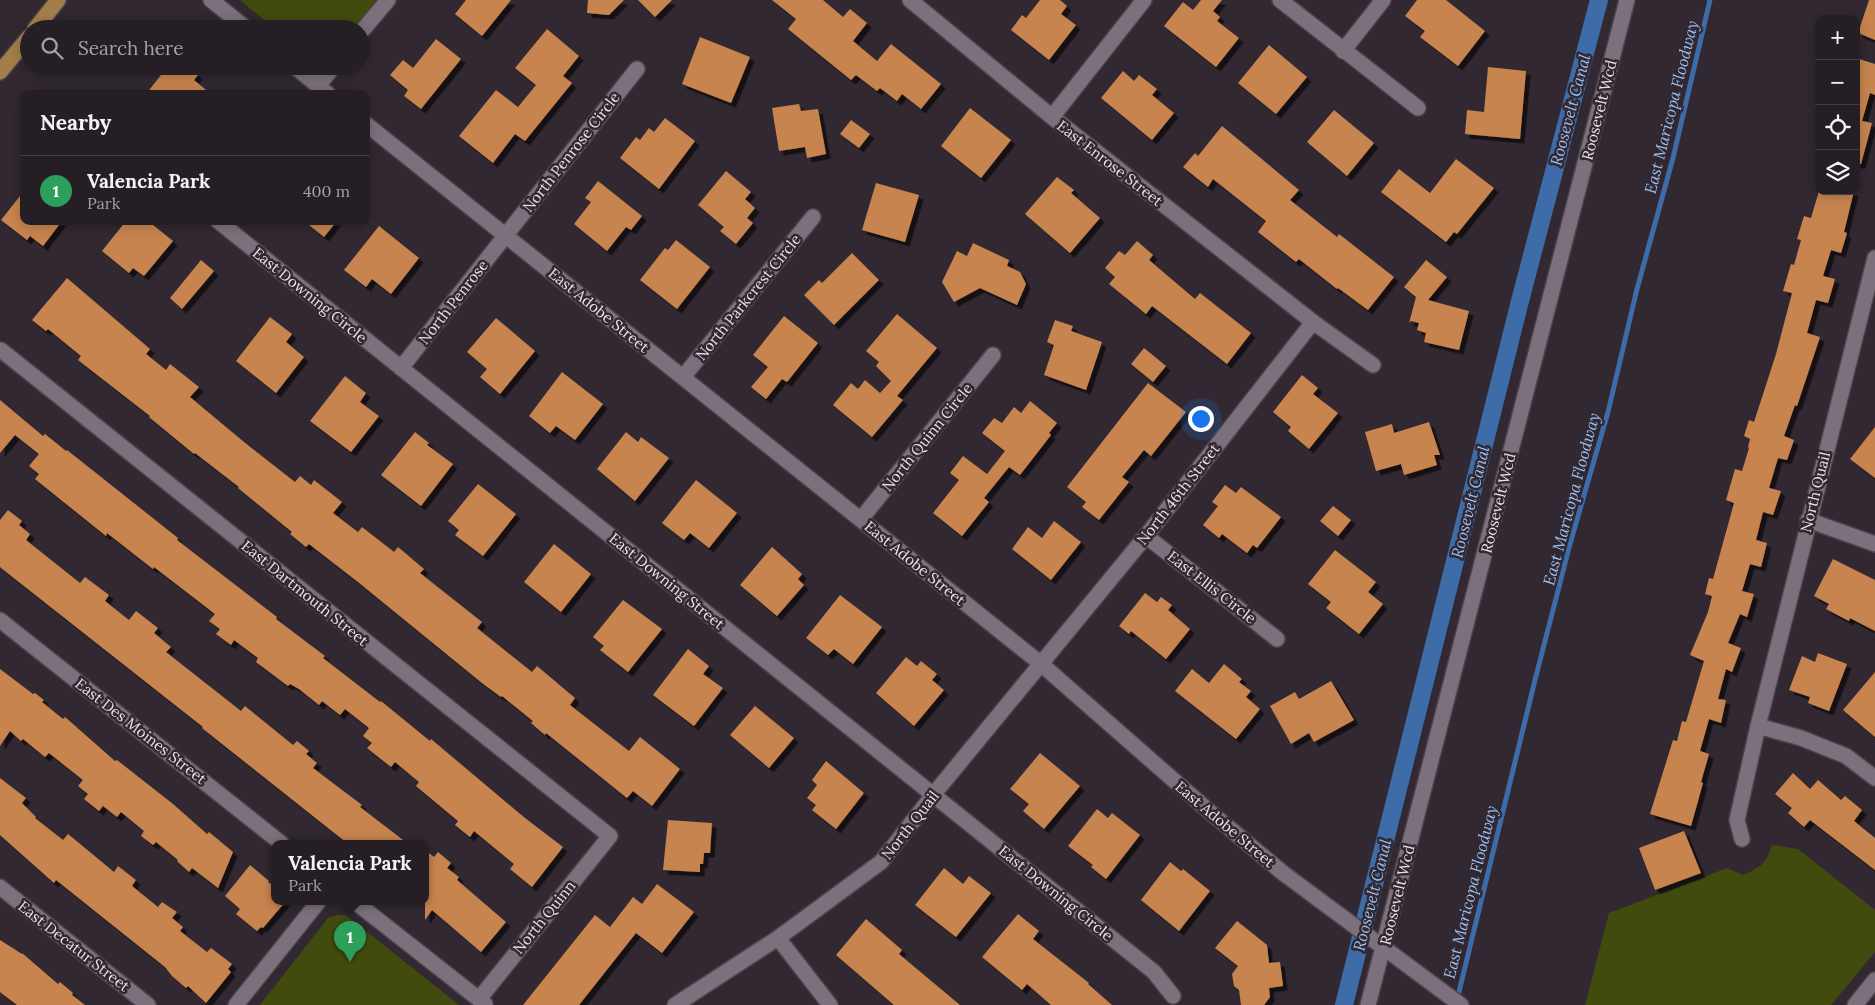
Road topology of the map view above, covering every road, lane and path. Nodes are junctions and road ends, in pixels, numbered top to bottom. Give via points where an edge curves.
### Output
1 (58, 0) edge
2 (211, 0) edge
3 (388, 0) edge
4 (910, 0) edge
5 (1144, 0) edge
6 (1280, 0) edge
7 (1383, 0) edge
8 (1627, 0) edge
9 (42, 20) edge
10 (236, 20) edge
11 (370, 21) edge
12 (20, 48) edge
13 (1343, 51) junction
14 (637, 69) dead end
15 (0, 72) edge
16 (305, 75) edge
17 (330, 75) edge
18 (323, 90) edge
19 (1418, 108) dead end
20 (1052, 117) junction
21 (370, 127) edge
22 (813, 217) dead end
23 (223, 225) edge
24 (506, 236) junction
25 (1875, 260) edge
26 (1313, 322) junction
27 (0, 350) edge
28 (993, 355) dead end
29 (1373, 365) dead end
30 (401, 368) junction
31 (683, 377) junction
32 (861, 519) junction
33 (1808, 520) junction
34 (1146, 536) junction
35 (1875, 544) edge
36 (0, 620) edge
37 (1278, 639) dead end
38 (1040, 663) junction
39 (1758, 726) junction
40 (1875, 778) edge
41 (933, 795) junction
42 (610, 836) joint
43 (1742, 839) dead end
44 (277, 840) edge
45 (0, 888) edge
46 (316, 905) edge
47 (359, 905) edge
48 (778, 938) junction
49 (1380, 945) junction
50 (1875, 980) edge
51 (1173, 996) dead end
52 (482, 1002) edge
53 (148, 1005) edge
54 (236, 1005) edge
55 (675, 1005) edge
56 (830, 1005) edge
57 (1368, 1005) edge
58 (1461, 1005) edge
59 (1855, 1005) edge

1 - 9 main road
2 - 10 street
3 - 11 street
4 - 20 street, East Enrose Street
5 - 20 street
6 - 13 street
7 - 13 street
8 - 49 street, Roosevelt Wcd
12 - 15 main road
13 - 19 street
14 - 24 street, North Penrose Circle
16 - 18 street
17 - 18 street
20 - 26 street, East Enrose Street
21 - 24 street, East Adobe Street
22 - 31 street, North Parkcrest Circle
23 - 30 street, East Downing Circle
24 - 30 street, North Penrose
24 - 31 street, East Adobe Street
25 - 33 street, North Quail
26 - 29 street, East Enrose Street
26 - 34 street, North 46th Street
27 - 42 street, East Dartmouth Street
28 - 32 street, North Quinn Circle
30 - 41 street, East Downing Street
31 - 32 street, East Adobe Street
32 - 38 street, East Adobe Street
33 - 35 street
33 - 39 street, North Quail
34 - 37 street, East Ellis Circle
34 - 38 street, North 46th Street
36 - 44 street, East Des Moines Street
38 - 41 street, North Quail
38 - 49 street, East Adobe Street via 1283,873
39 - 40 street via 1801,738 1846,756
39 - 43 street, North Quail via 1737,820
41 - 48 street, North Quail via 881,862
41 - 51 street, East Downing Circle via 1154,972
42 - 52 street, North Quinn
45 - 53 street, East Decatur Street
46 - 54 street
47 - 52 street
48 - 55 street, North Quail
48 - 56 street
49 - 57 street, Roosevelt Wcd
49 - 58 street, East Adobe Street
50 - 59 street

